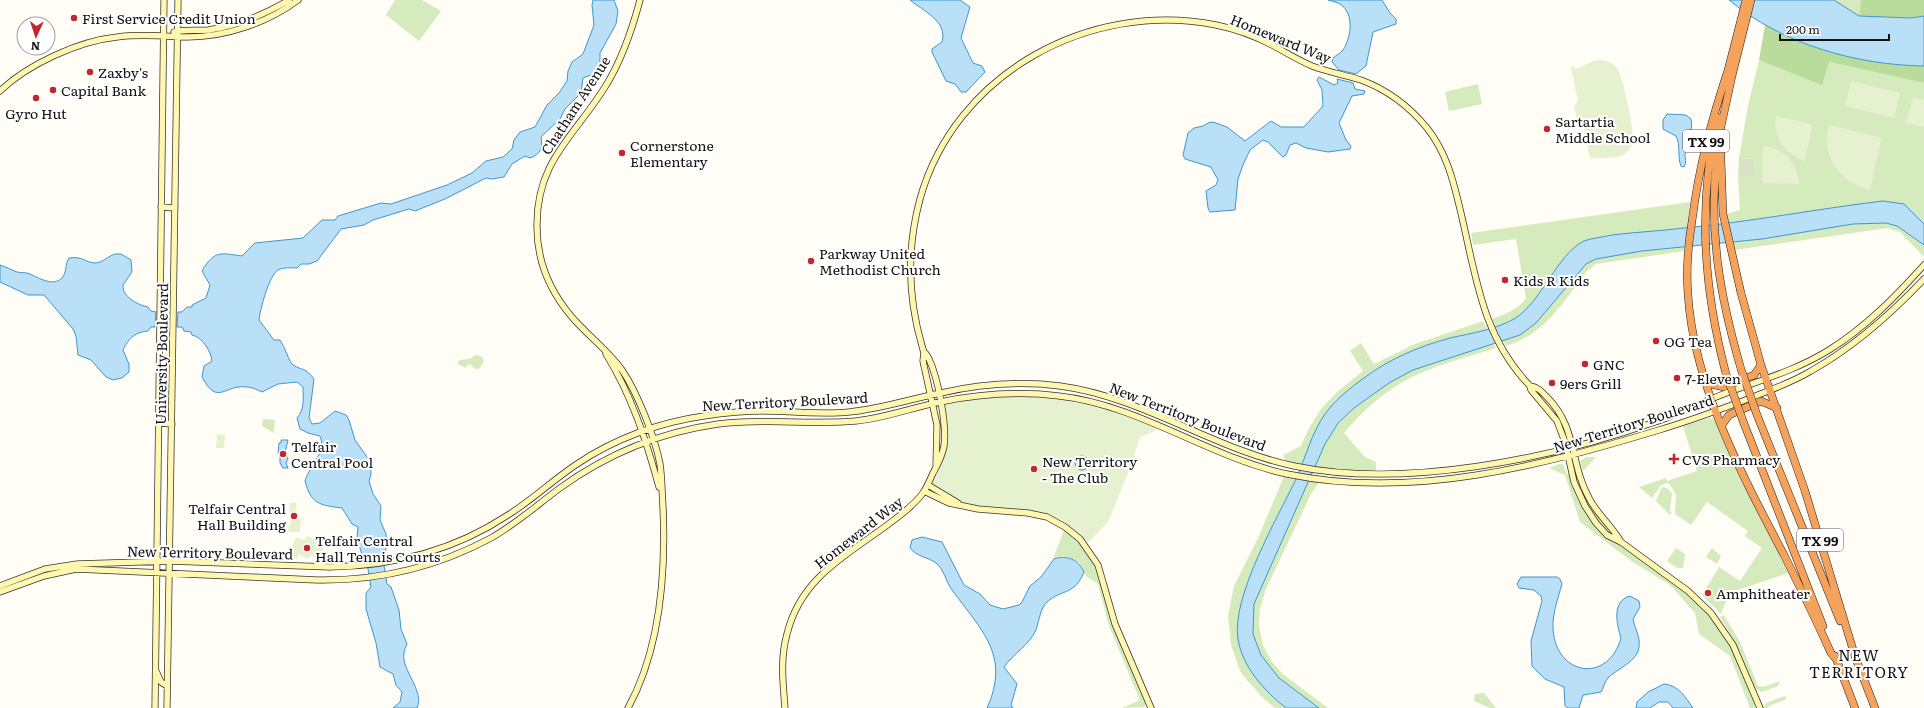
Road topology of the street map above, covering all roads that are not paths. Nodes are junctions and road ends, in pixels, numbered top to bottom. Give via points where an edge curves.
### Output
1 (164, 0) edge
2 (178, 0) edge
3 (289, 0) edge
4 (298, 0) edge
5 (640, 0) edge
6 (1746, 0) edge
7 (1751, 0) edge
8 (1742, 25) junction
9 (177, 34) junction
10 (163, 35) junction
11 (1728, 70) junction
12 (0, 91) edge
13 (1720, 133) junction
14 (161, 207) junction
15 (175, 208) junction
16 (1924, 265) edge
17 (1924, 279) edge
18 (1904, 287) junction
19 (1911, 293) junction
20 (1859, 330) junction
21 (1864, 337) junction
22 (602, 347) junction
23 (924, 352) junction
24 (1761, 365) junction
25 (1765, 378) junction
26 (1706, 383) junction
27 (1039, 385) junction
28 (1530, 386) junction
29 (1770, 390) junction
30 (938, 393) junction
31 (1038, 394) junction
32 (930, 395) junction
33 (1712, 399) junction
34 (1551, 401) junction
35 (940, 402) junction
36 (933, 403) junction
37 (1546, 406) junction
38 (1777, 408) junction
39 (868, 410) junction
40 (1716, 411) junction
41 (803, 412) junction
42 (869, 419) junction
43 (802, 422) junction
44 (159, 423) junction
45 (172, 424) junction
46 (1653, 424) junction
47 (1722, 425) junction
48 (648, 430) junction
49 (642, 432) junction
50 (1656, 432) junction
51 (1622, 433) junction
52 (652, 439) junction
53 (646, 441) junction
54 (1625, 441) junction
55 (1573, 446) junction
56 (608, 447) junction
57 (1566, 448) junction
58 (1574, 455) junction
59 (1568, 457) junction
60 (606, 460) junction
61 (936, 468) junction
62 (928, 484) junction
63 (924, 491) junction
64 (662, 496) junction
65 (960, 505) junction
66 (1621, 542) junction
67 (170, 561) junction
68 (157, 562) junction
69 (156, 572) junction
70 (169, 572) junction
71 (0, 586) edge
72 (0, 592) edge
73 (1854, 653) junction
74 (1836, 659) junction
75 (155, 669) junction
76 (167, 686) junction
77 (155, 708) edge
78 (166, 708) edge
79 (628, 708) edge
80 (785, 708) edge
81 (1151, 708) edge
82 (1760, 708) edge
83 (1855, 708) edge
84 (1876, 708) edge

1 - 10 main road, University Boulevard
2 - 9 main road, University Boulevard
3 - 9 main road via 233,25
4 - 9 main road via 265,19 236,30 208,35
5 - 22 main road, Chatham Avenue via 629,37 615,70 592,108 553,158 544,180 538,211 540,256 551,286 572,317
6 - 8 highway, TX 99
7 - 8 highway, TX 99
8 - 11 highway, TX 99
8 - 13 highway, TX 99
9 - 10 main road
9 - 15 main road, University Boulevard
10 - 12 main road via 118,37 76,46 32,68
10 - 14 main road, University Boulevard
11 - 26 highway, TX 99 via 1703,150 1688,251 1690,321
11 - 74 highway, bridge via 1708,166 1704,215 1710,303 1726,374
13 - 24 highway, TX 99 via 1723,214
13 - 73 highway, bridge via 1714,215 1722,297 1741,369 1757,416
14 - 15 main road
14 - 44 main road, University Boulevard
15 - 45 main road, University Boulevard
16 - 18 main road, New Territory Boulevard
17 - 19 main road, New Territory Boulevard
18 - 19 main road
18 - 20 main road, New Territory Boulevard
19 - 21 main road, New Territory Boulevard
20 - 21 main road
20 - 25 main road, New Territory Boulevard via 1807,363
21 - 29 main road, New Territory Boulevard via 1811,371
22 - 48 main road, Chatham Avenue via 630,383
22 - 49 main road, Chatham Avenue via 627,391
23 - 28 main road, Homeward Way via 915,315 911,272 915,221 922,193 939,152 954,126 994,82 1013,66 1039,50 1081,32 1118,22 1165,19 1206,23 1233,29 1308,64 1358,79 1381,89 1401,101 1419,119 1440,147 1450,169 1479,295 1489,323 1513,366
23 - 30 main road, Homeward Way via 929,360
23 - 32 main road, Homeward Way via 923,361
24 - 25 highway, TX 99
24 - 26 highway via 1754,375 1724,387
25 - 29 highway, TX 99
25 - 33 main road, New Territory Boulevard
26 - 33 highway, TX 99
27 - 30 main road, New Territory Boulevard via 994,384
27 - 31 main road
27 - 57 main road, New Territory Boulevard via 1081,390 1122,402 1250,453 1320,470 1370,474 1406,473 1468,467
28 - 34 main road, Homeward Way via 1536,386
28 - 37 main road, Homeward Way
29 - 38 highway, TX 99
29 - 40 main road, New Territory Boulevard
30 - 32 main road, New Territory Boulevard
30 - 35 main road, Homeward Way
31 - 35 main road, New Territory Boulevard via 996,394
31 - 59 main road, New Territory Boulevard via 1068,397 1118,410 1248,463 1314,479 1370,483 1414,482 1497,472
32 - 36 main road, Homeward Way
32 - 39 main road, New Territory Boulevard
33 - 40 highway, TX 99
33 - 46 main road, New Territory Boulevard
34 - 37 main road
34 - 55 main road, Homeward Way via 1567,424
35 - 36 main road, New Territory Boulevard
35 - 61 main road, Homeward Way via 944,442
36 - 42 main road, New Territory Boulevard
36 - 61 main road, Homeward Way via 938,432
37 - 57 main road, Homeward Way via 1557,421
38 - 47 highway via 1760,401 1729,415
38 - 73 highway, TX 99
39 - 41 main road, New Territory Boulevard via 845,413
39 - 42 main road
40 - 47 highway, TX 99
40 - 50 main road, New Territory Boulevard
41 - 43 main road
41 - 48 main road, New Territory Boulevard via 734,412 670,422
42 - 43 main road, New Territory Boulevard via 831,423
43 - 52 main road, New Territory Boulevard via 725,423
44 - 45 main road
44 - 68 main road, University Boulevard
45 - 67 main road, University Boulevard
46 - 50 main road
46 - 51 main road, New Territory Boulevard
47 - 74 highway, TX 99 via 1746,482
48 - 49 main road, New Territory Boulevard
48 - 52 main road, Chatham Avenue
49 - 53 main road, Chatham Avenue
49 - 56 main road, New Territory Boulevard
50 - 54 main road, New Territory Boulevard
51 - 54 main road
51 - 55 main road, New Territory Boulevard
52 - 53 main road, New Territory Boulevard
52 - 64 main road, Chatham Avenue via 659,462
53 - 60 main road, New Territory Boulevard
53 - 64 main road, Chatham Avenue
54 - 58 main road, New Territory Boulevard
55 - 57 main road, New Territory Boulevard
55 - 58 main road, Homeward Way
56 - 60 main road via 604,454
56 - 67 main road, New Territory Boulevard via 582,461 508,516 436,550 385,562 330,567
57 - 59 main road, Homeward Way
58 - 59 main road, New Territory Boulevard
58 - 66 main road, Homeward Way via 1580,480 1589,498 1601,518
59 - 66 main road, Homeward Way via 1574,482 1587,511 1602,531
60 - 70 main road, New Territory Boulevard via 585,471 524,517 489,539 436,561 387,575 317,580
61 - 62 main road, Homeward Way
62 - 63 main road, Homeward Way
62 - 65 main road
63 - 65 main road via 941,500
63 - 80 main road, Homeward Way via 903,513 830,566 814,581 803,597 790,623 784,647 782,678
64 - 79 main road, Chatham Avenue via 663,548 658,612 647,665
65 - 81 main road via 1028,513 1046,518 1065,527 1080,539 1098,564 1115,624
66 - 82 main road, Homeward Way via 1688,591 1714,617 1733,645
67 - 68 main road, New Territory Boulevard
67 - 70 main road, University Boulevard
68 - 69 main road, University Boulevard
68 - 71 main road, New Territory Boulevard via 60,566
69 - 70 main road, New Territory Boulevard
69 - 72 main road, New Territory Boulevard via 71,570 44,576
69 - 75 main road, University Boulevard
70 - 76 main road, University Boulevard
73 - 84 highway, TX 99
74 - 83 highway, TX 99
75 - 76 main road via 161,682
75 - 77 main road, University Boulevard
76 - 78 main road, University Boulevard

